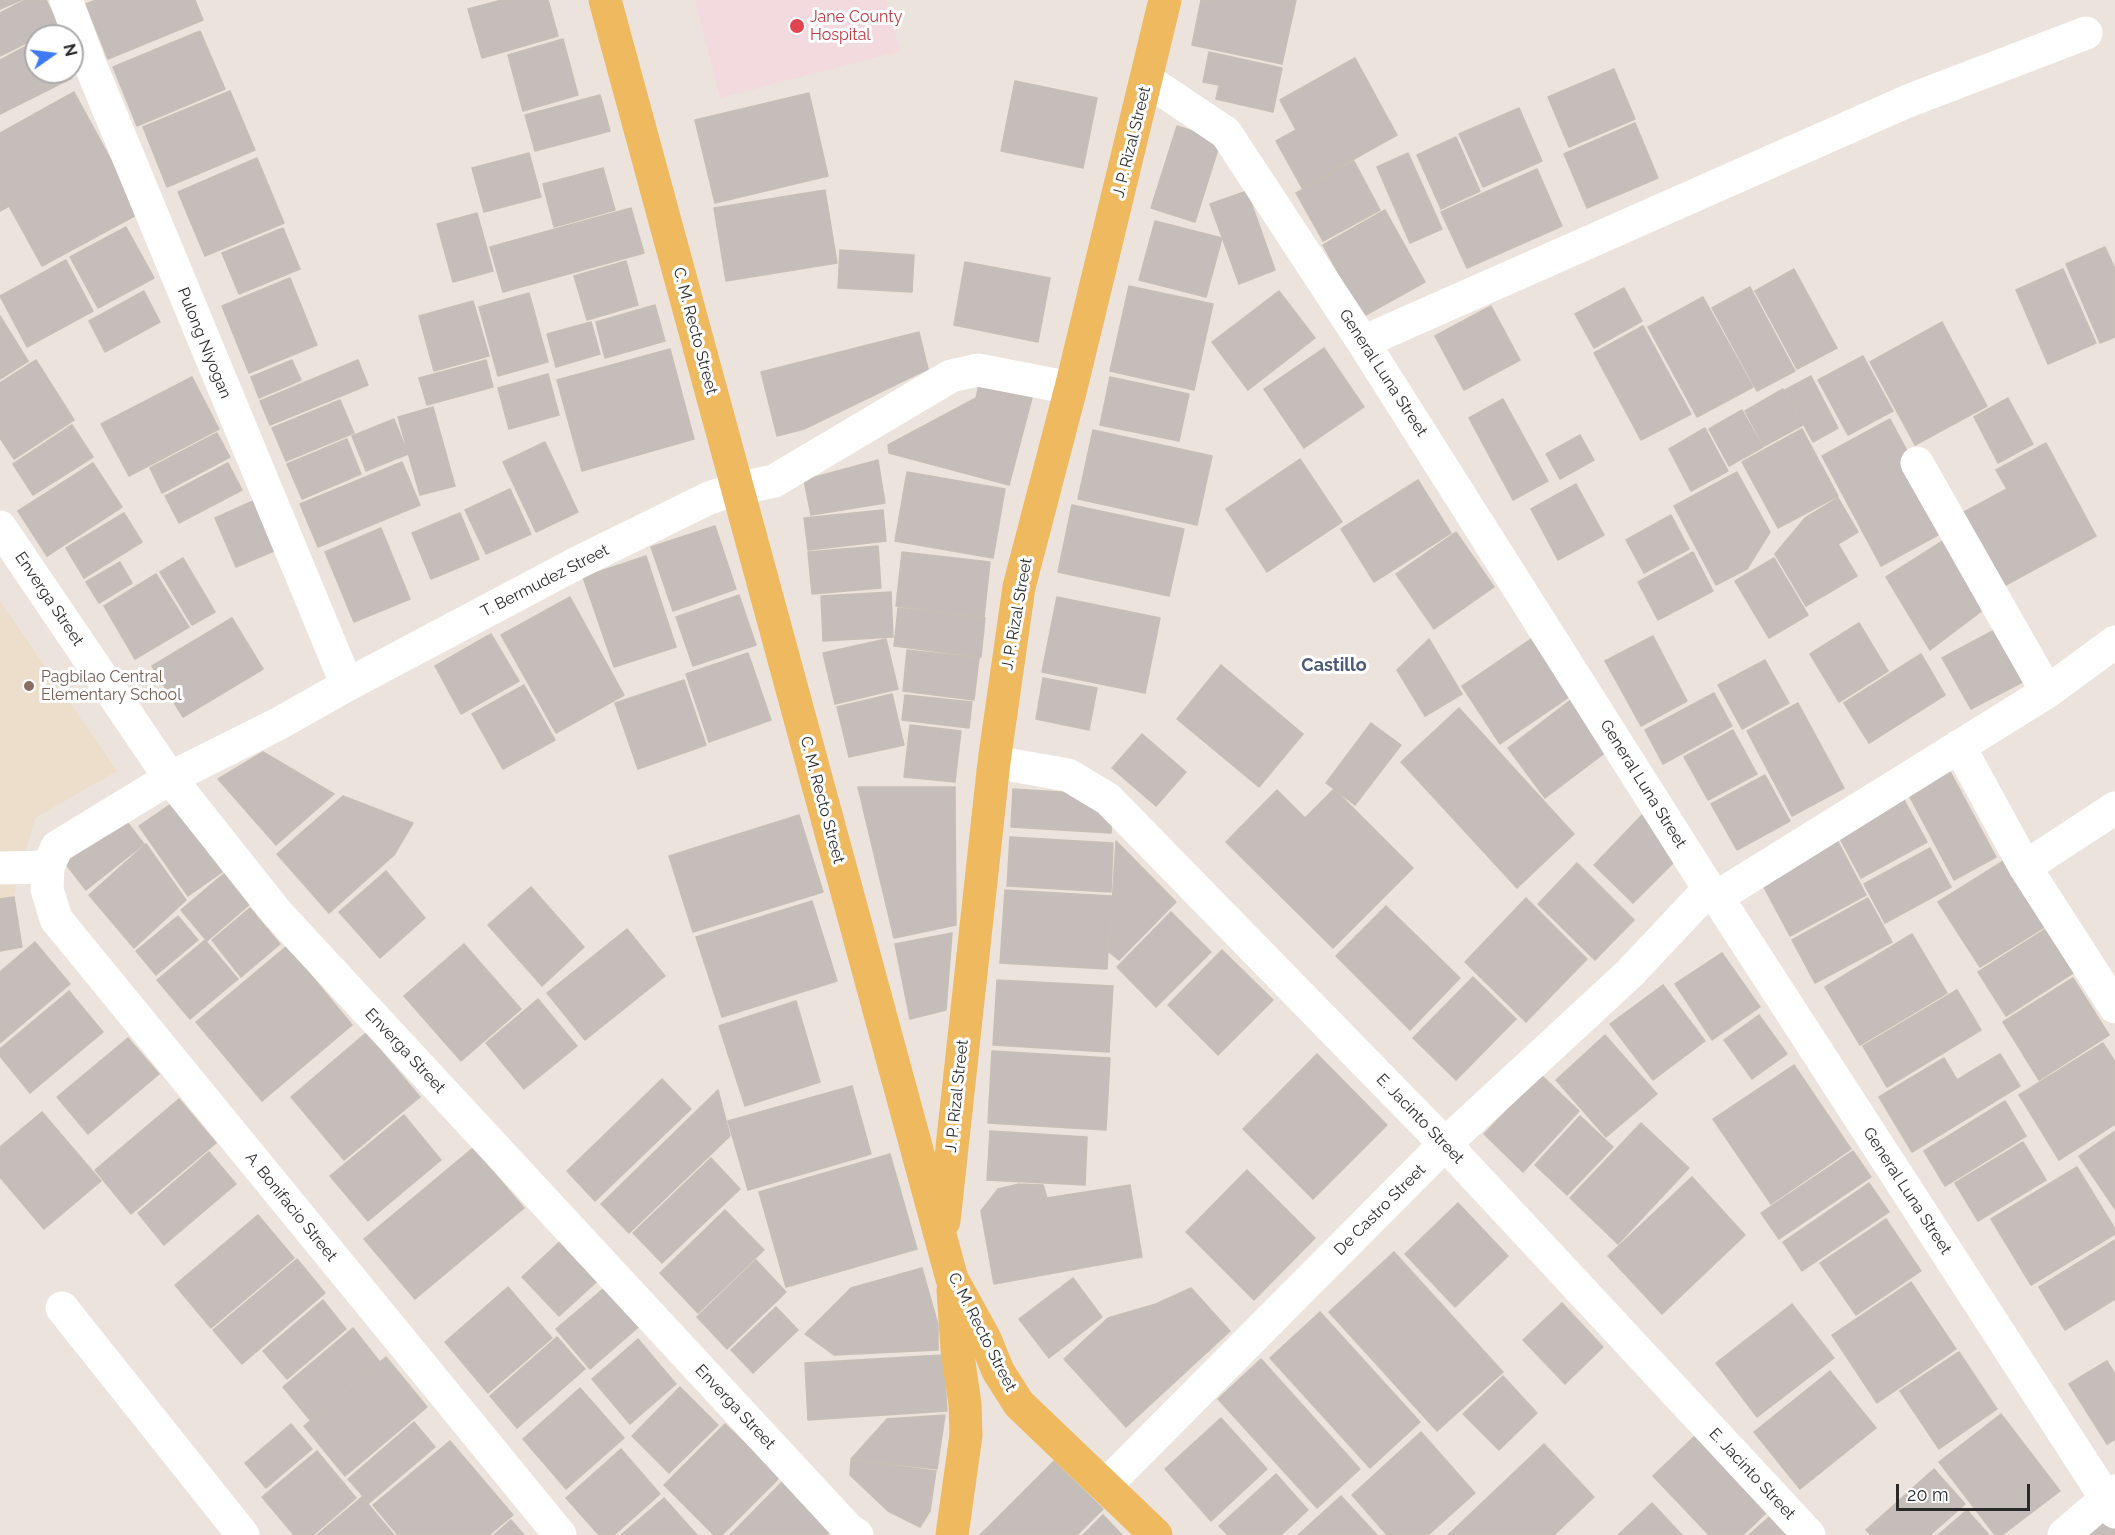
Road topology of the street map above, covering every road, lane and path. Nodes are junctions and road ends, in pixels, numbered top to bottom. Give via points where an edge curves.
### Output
1 (66, 0) edge
2 (606, 0) edge
3 (1165, 0) edge
4 (2086, 33) dead end
5 (1147, 80) junction
6 (1363, 342) junction
7 (1071, 388) junction
8 (1917, 463) dead end
9 (737, 489) junction
10 (0, 527) edge
11 (2115, 642) edge
12 (347, 685) junction
13 (2047, 692) junction
14 (1959, 746) junction
15 (994, 762) junction
16 (170, 778) junction
17 (2115, 808) edge
18 (48, 867) junction
19 (2025, 867) junction
20 (0, 868) edge
21 (1713, 893) junction
22 (2110, 989) edge
23 (1445, 1144) junction
24 (942, 1240) junction
25 (952, 1279) junction
26 (62, 1308) dead end
27 (1106, 1486) junction
28 (2112, 1501) edge
29 (243, 1535) edge
30 (560, 1535) edge
31 (857, 1535) edge
32 (952, 1535) edge
33 (1156, 1535) edge
34 (1809, 1535) edge
35 (2064, 1535) edge

1 - 12 street, Pulong Niyogan
2 - 9 main road, C. M. Recto Street
3 - 5 main road, J. P. Rizal Street
4 - 6 street via 1908,101
5 - 6 street, General Luna Street via 1226,133
5 - 7 main road, J. P. Rizal Street
6 - 21 street, General Luna Street
7 - 9 street, T. Bermudez Street via 978,370 951,376 774,481
7 - 15 main road, J. P. Rizal Street via 1019,587
8 - 13 street
9 - 12 street, T. Bermudez Street via 709,498 579,562
9 - 24 main road, C. M. Recto Street
10 - 16 street, Enverga Street
11 - 13 street, De Castro Street
12 - 16 street, T. Bermudez Street
13 - 14 street, De Castro Street
14 - 19 street
14 - 21 street, De Castro Street
15 - 23 street, E. Jacinto Street via 1068,774 1108,799
15 - 24 main road, J. P. Rizal Street
16 - 18 street, T. Bermudez Street via 57,847
16 - 31 street, Enverga Street via 277,913
17 - 19 street
18 - 20 street
18 - 30 street, A. Bonifacio Street via 47,889 56,919
19 - 22 street
21 - 23 street, De Castro Street
21 - 28 street, General Luna Street
23 - 27 street, De Castro Street
23 - 34 street, E. Jacinto Street
24 - 25 main road, C. M. Recto Street
25 - 27 main road, C. M. Recto Street via 1019,1404
25 - 32 main road via 966,1435
26 - 29 street
27 - 33 main road, C. M. Recto Street
28 - 35 street

